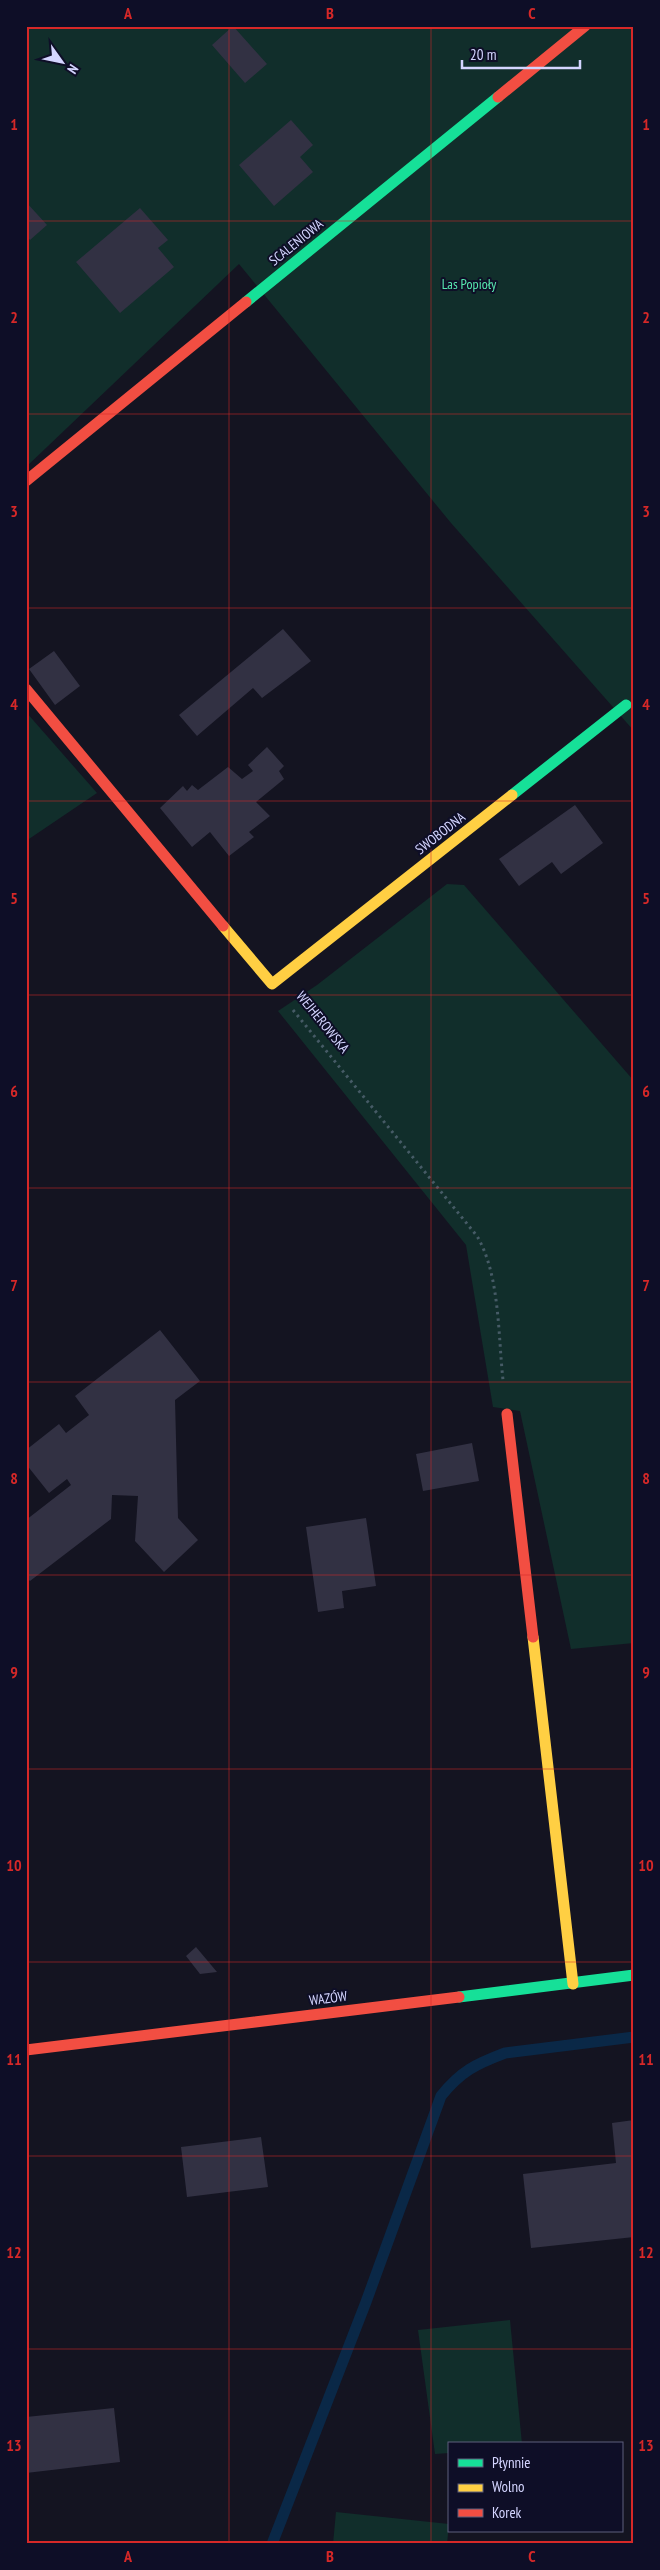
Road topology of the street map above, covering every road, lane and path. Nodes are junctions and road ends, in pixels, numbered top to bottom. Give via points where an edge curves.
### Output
1 (585, 26) edge
2 (26, 481) edge
3 (26, 689) edge
4 (626, 705) dead end
5 (272, 984) junction
6 (507, 1414) joint
7 (634, 1975) edge
8 (573, 1984) junction
9 (26, 2050) edge

1 - 2 street, SCALENIOWA
3 - 5 street
4 - 5 street, SWOBODNA
5 - 6 path, WEJHEROWSKA via 486,1251 492,1274
6 - 8 street
7 - 8 street, WAZÓW
8 - 9 street, WAZÓW

